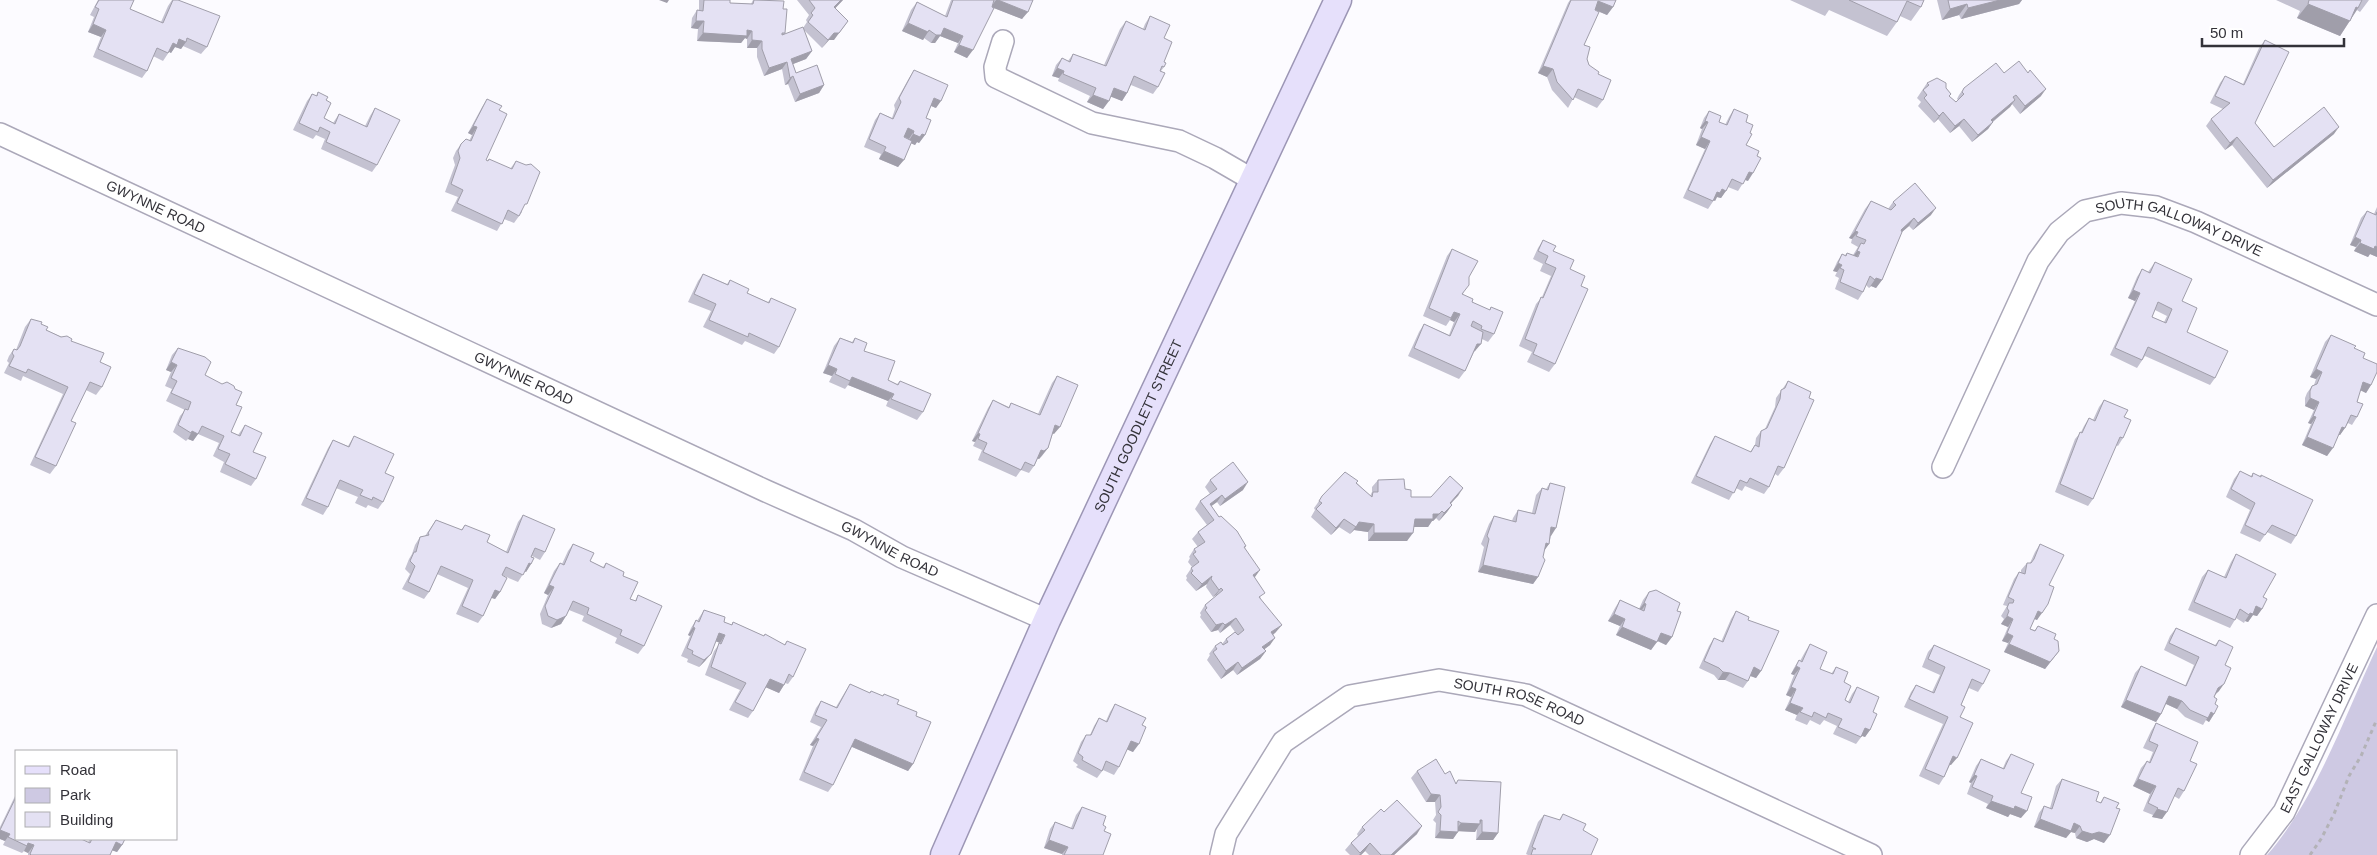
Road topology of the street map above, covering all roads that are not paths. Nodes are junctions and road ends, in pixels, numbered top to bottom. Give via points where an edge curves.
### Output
1 (1338, 0) edge
2 (1003, 41) dead end
3 (0, 134) edge
4 (1253, 180) junction
5 (2377, 306) edge
6 (1943, 466) dead end
7 (2377, 615) edge
8 (1047, 620) junction
9 (944, 855) edge
10 (1221, 855) edge
11 (1871, 855) edge
12 (2251, 855) edge

1 - 4 main road, SOUTH GOODLETT STREET
2 - 4 street via 995,67 996,77 1092,123 1179,141
3 - 8 street, GWYNNE ROAD via 854,530 902,557
4 - 8 main road, SOUTH GOODLETT STREET
5 - 6 street, SOUTH GALLOWAY DRIVE via 2196,222 2156,207 2121,204 2085,211 2059,232 2038,261
7 - 12 street, EAST GALLOWAY DRIVE via 2284,812
8 - 9 main road, SOUTH GOODLETT STREET
10 - 11 street, SOUTH ROSE ROAD via 1226,834 1283,742 1350,696 1439,680 1526,695

